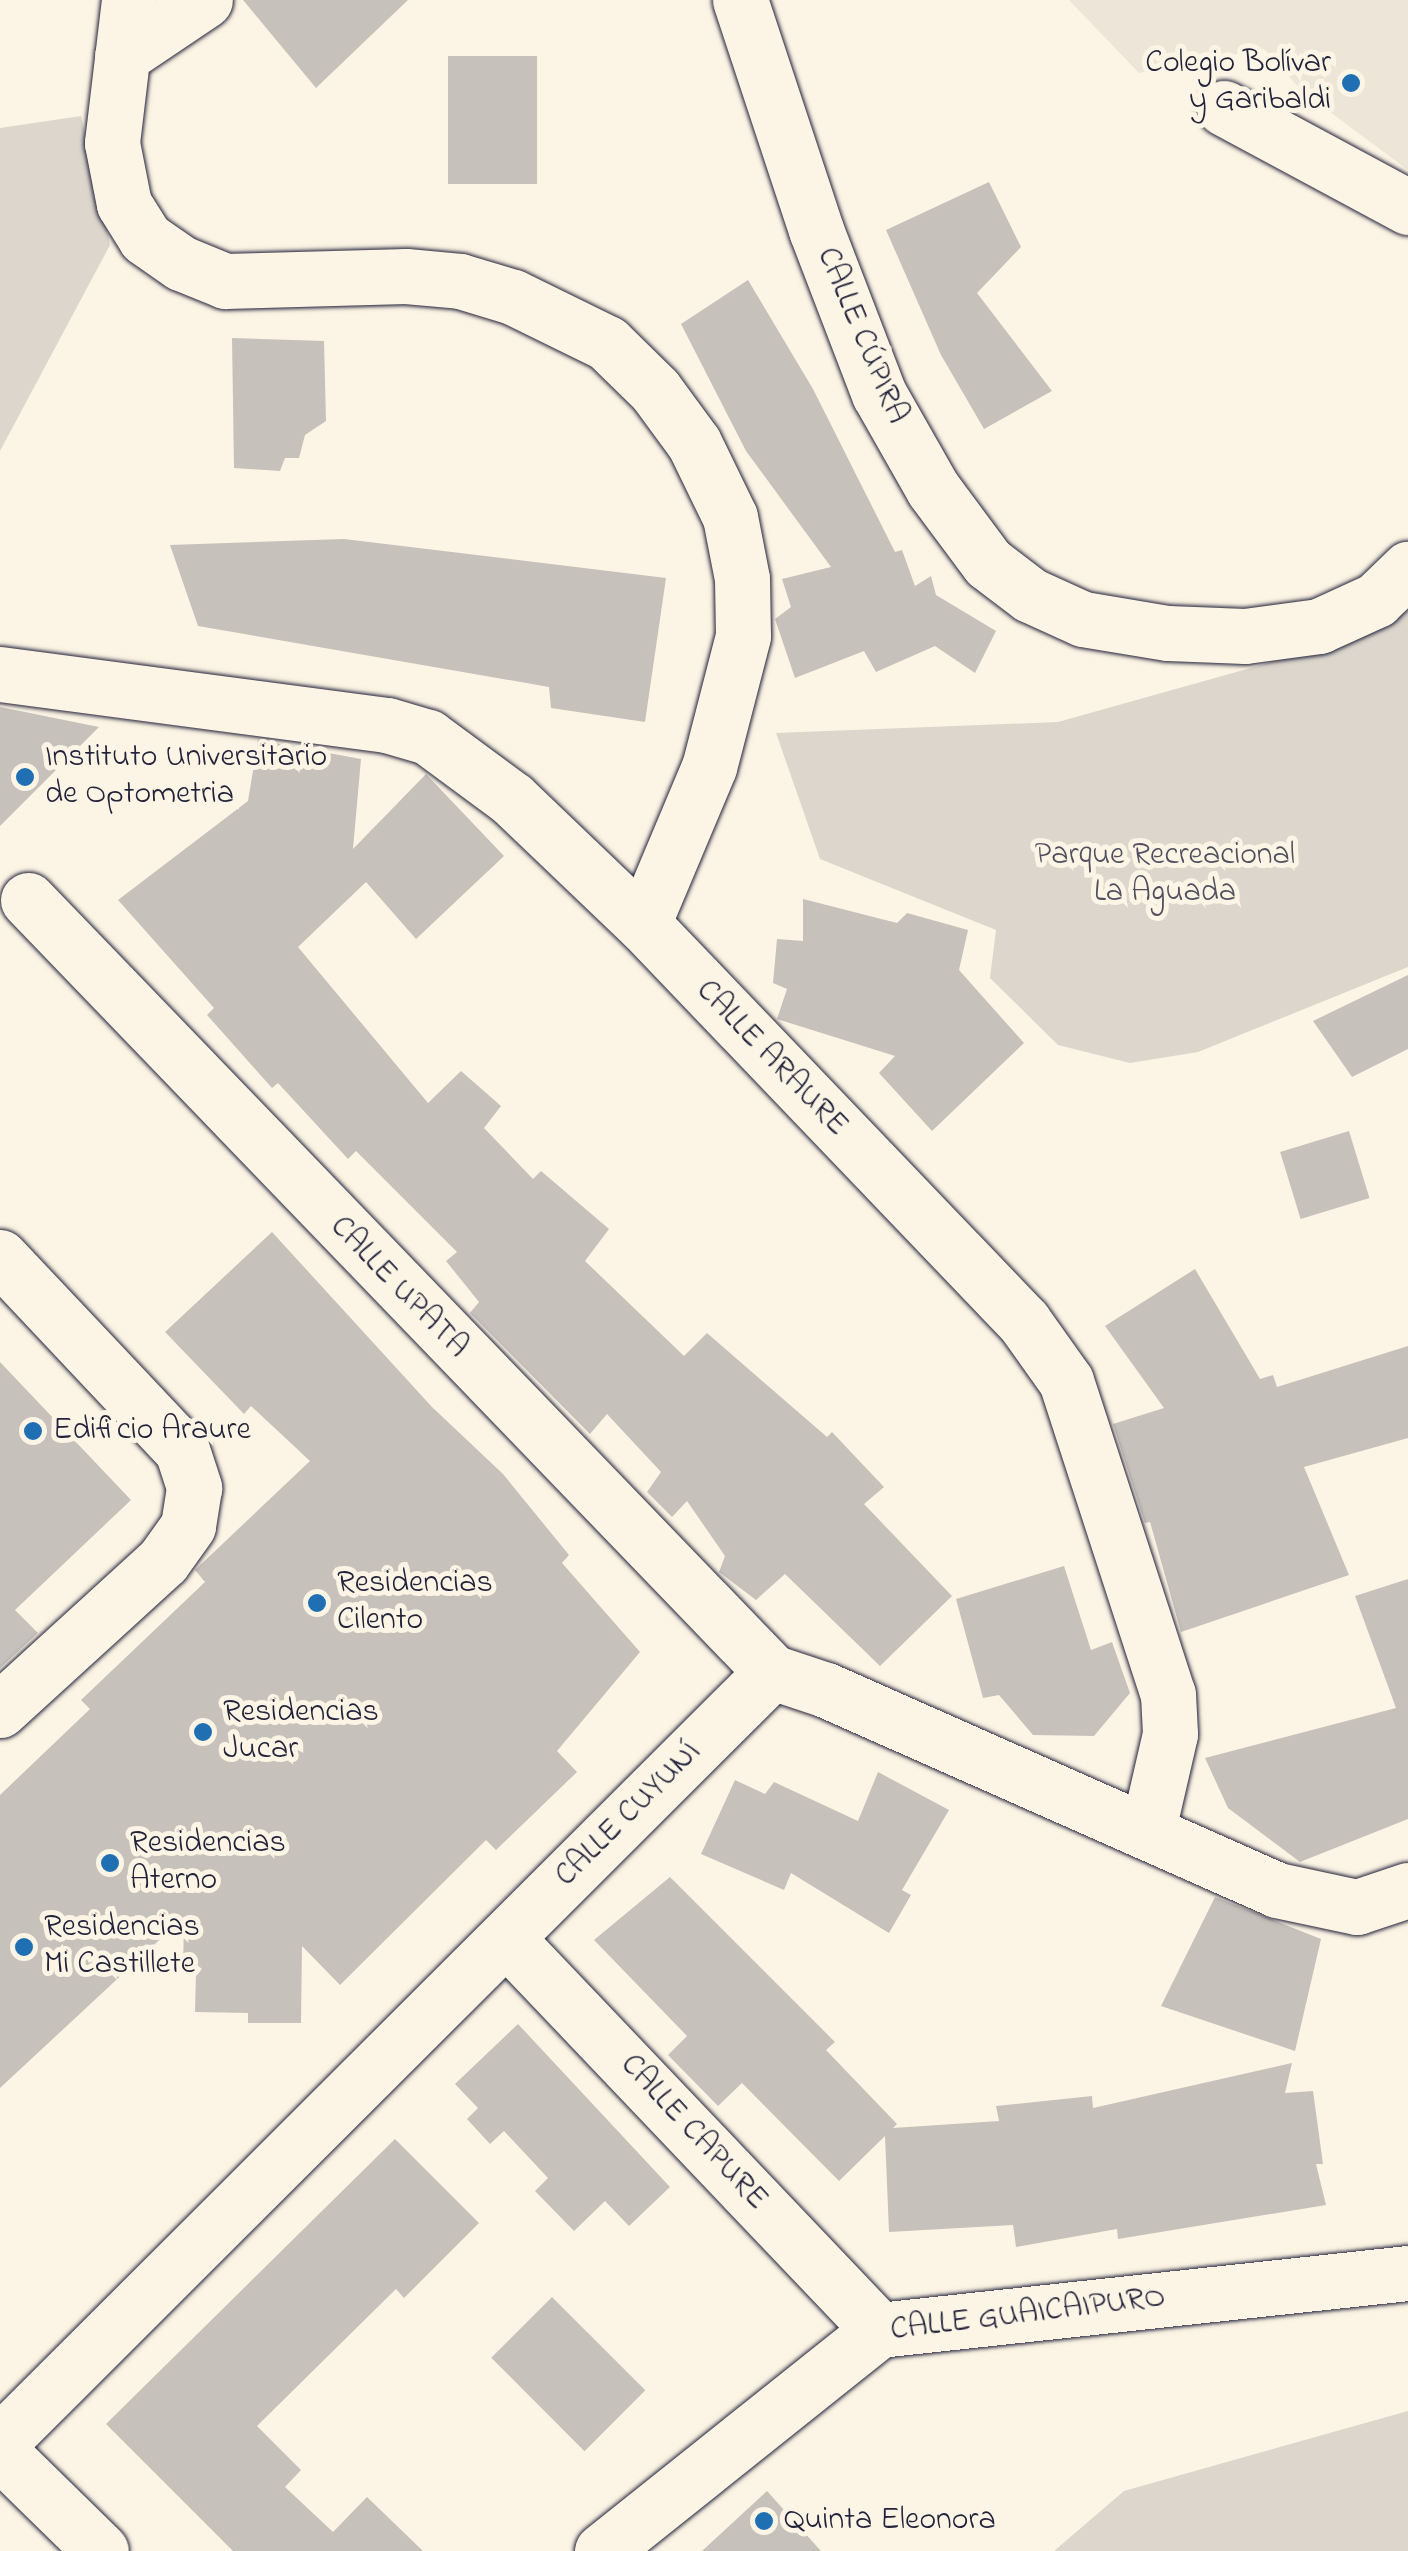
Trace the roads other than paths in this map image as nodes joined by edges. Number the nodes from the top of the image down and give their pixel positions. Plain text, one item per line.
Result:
1 (129, 0) edge
2 (205, 0) edge
3 (740, 0) edge
4 (122, 56) junction
5 (1224, 108) dead end
6 (1408, 207) edge
7 (1408, 569) edge
8 (0, 674) edge
9 (28, 900) dead end
10 (642, 924) junction
11 (0, 1257) edge
12 (772, 1672) junction
13 (0, 1710) edge
14 (1148, 1829) junction
15 (1408, 1890) edge
16 (506, 1938) junction
17 (1408, 2273) edge
18 (879, 2330) junction
19 (0, 2442) edge
20 (0, 2452) edge
21 (102, 2551) edge
22 (602, 2551) edge

1 - 4 street
2 - 4 street
3 - 7 street, CALLE CÚPIRA
4 - 10 street
5 - 6 street
8 - 10 street, CALLE ARAURE
9 - 12 street, CALLE UPATA
10 - 14 street, CALLE ARAURE
11 - 13 street
12 - 14 street
12 - 16 street, CALLE CUYUNÍ
14 - 15 street
16 - 18 street, CALLE CAPURE
16 - 19 street, CALLE CUYUNÍ
17 - 18 street, CALLE GUAICAIPURO
18 - 22 street, CALLE GUAICAIPURO
20 - 21 street

